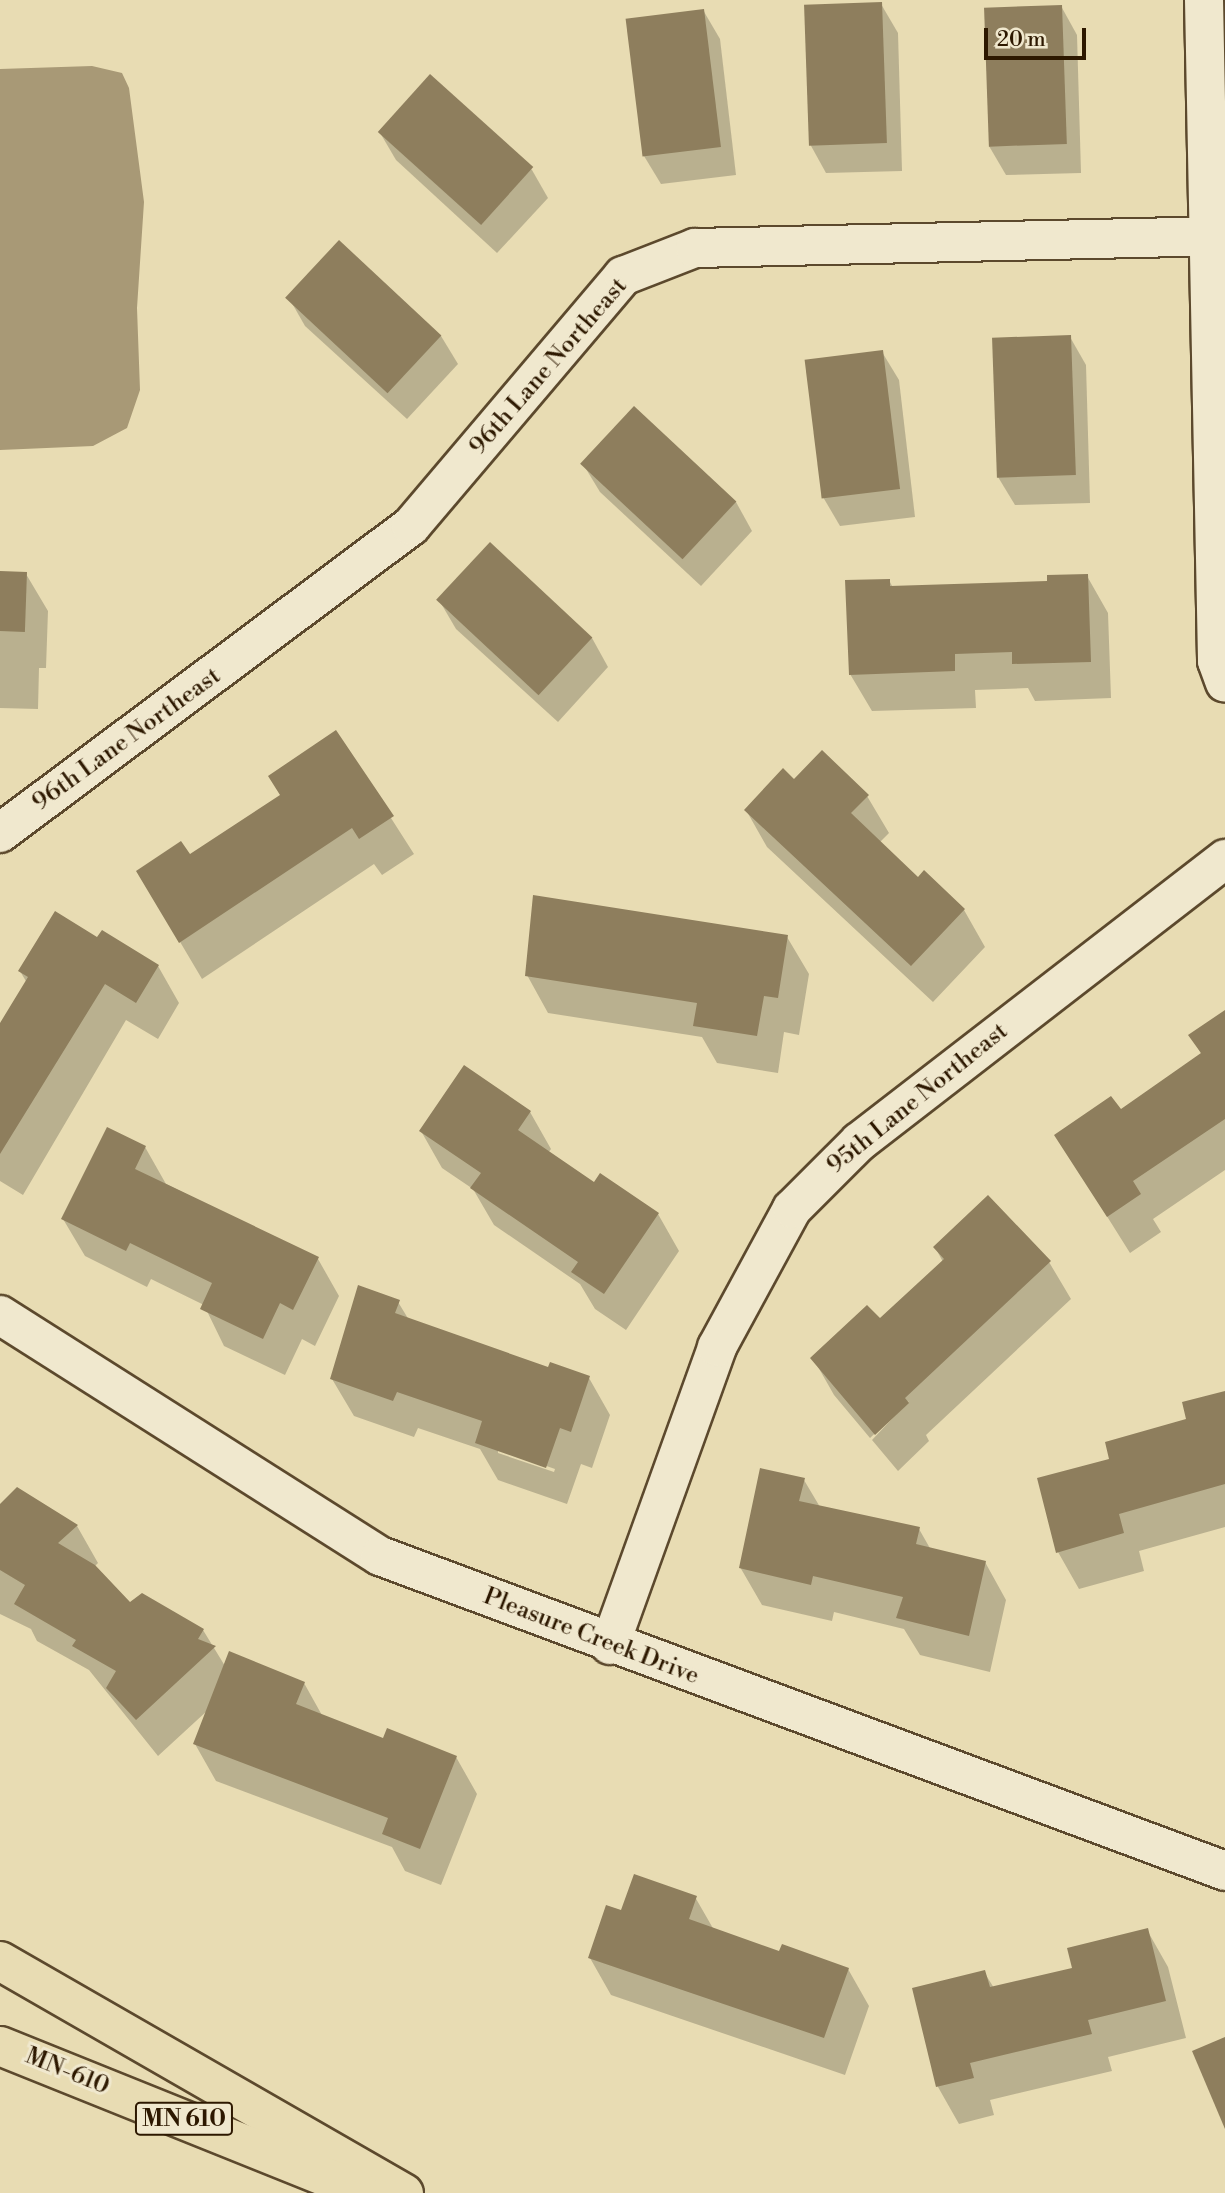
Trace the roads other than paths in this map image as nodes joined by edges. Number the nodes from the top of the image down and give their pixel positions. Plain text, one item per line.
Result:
1 (1205, 0) edge
2 (1217, 236) edge
3 (1225, 684) edge
4 (0, 833) edge
5 (1225, 859) edge
6 (0, 1315) edge
7 (610, 1645) junction
8 (1225, 1871) edge
9 (0, 1961) edge
10 (0, 2046) edge
11 (367, 2193) edge
12 (404, 2193) edge

1 - 2 street
2 - 3 street
2 - 4 street, 96th Lane Northeast
5 - 7 street, 95th Lane Northeast
6 - 7 street, Pleasure Creek Drive
7 - 8 street, Pleasure Creek Drive
9 - 12 highway
10 - 11 highway, MN-610 / MN 610

